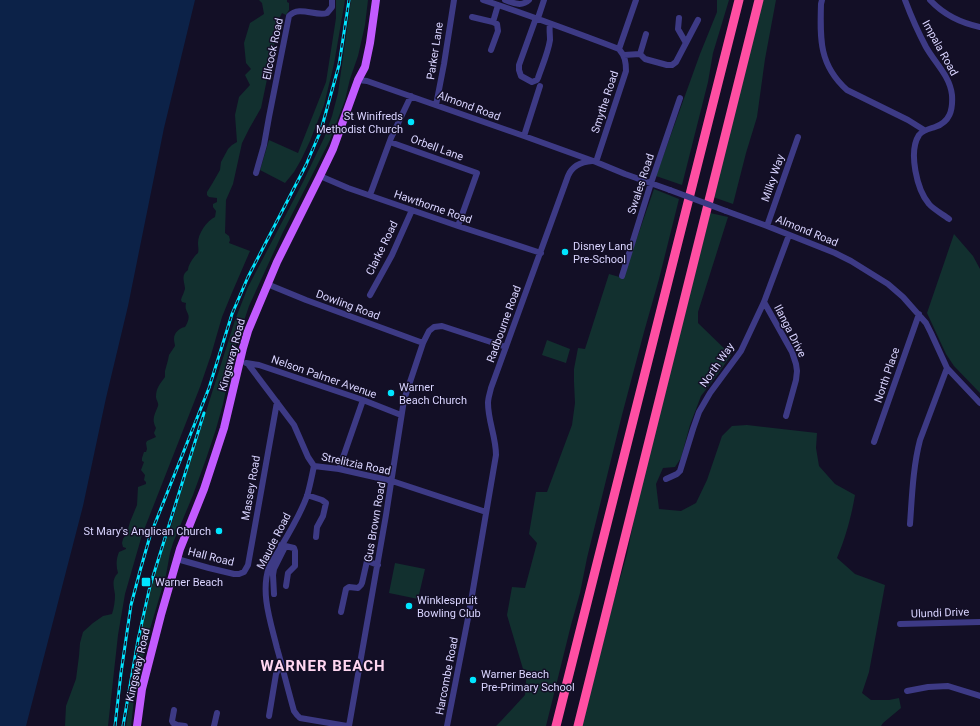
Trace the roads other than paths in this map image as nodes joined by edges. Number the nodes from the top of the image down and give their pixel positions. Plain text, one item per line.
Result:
1 (332, 0) edge
2 (376, 0) edge
3 (454, 0) edge
4 (483, 0) edge
5 (505, 0) edge
6 (529, 0) edge
7 (544, 0) edge
8 (636, 0) edge
9 (739, 0) edge
10 (759, 0) edge
11 (822, 0) edge
12 (905, 0) edge
13 (930, 0) edge
14 (498, 5) junction
15 (472, 17) dead end
16 (537, 18) junction
17 (679, 18) dead end
18 (698, 20) dead end
19 (493, 22) junction
20 (550, 24) junction
21 (980, 27) edge
22 (646, 34) dead end
23 (686, 43) junction
24 (619, 49) junction
25 (491, 50) dead end
26 (640, 54) junction
27 (624, 55) junction
28 (358, 80) junction
29 (540, 86) dead end
30 (411, 96) junction
31 (680, 98) dead end
32 (436, 105) junction
33 (924, 130) junction
34 (524, 136) junction
35 (798, 137) dead end
36 (390, 142) junction
37 (571, 153) junction
38 (594, 162) junction
39 (570, 172) junction
40 (256, 173) dead end
41 (320, 176) junction
42 (651, 183) junction
43 (370, 195) junction
44 (412, 210) junction
45 (949, 219) dead end
46 (458, 226) junction
47 (767, 226) junction
48 (790, 235) junction
49 (541, 252) junction
50 (622, 276) dead end
51 (267, 284) junction
52 (370, 295) dead end
53 (764, 302) junction
54 (919, 314) junction
55 (423, 342) junction
56 (506, 347) junction
57 (244, 363) junction
58 (947, 368) junction
59 (363, 400) junction
60 (277, 402) junction
61 (980, 403) edge
62 (401, 415) junction
63 (786, 416) dead end
64 (874, 442) dead end
65 (314, 466) junction
66 (338, 470) junction
67 (666, 479) dead end
68 (392, 481) junction
69 (307, 495) junction
70 (486, 512) junction
71 (910, 524) dead end
72 (316, 537) dead end
73 (283, 546) junction
74 (178, 559) junction
75 (378, 565) junction
76 (239, 574) joint
77 (286, 586) dead end
78 (274, 594) dead end
79 (340, 612) dead end
80 (980, 622) edge
81 (900, 624) dead end
82 (281, 662) junction
83 (906, 691) dead end
84 (980, 696) edge
85 (174, 710) dead end
86 (216, 713) dead end
87 (269, 716) dead end
88 (137, 726) edge
89 (185, 726) edge
90 (214, 726) edge
91 (348, 726) edge
92 (448, 726) edge
93 (556, 726) edge
94 (578, 726) edge

1 - 40 street, Ellcock Road
2 - 28 main road, Kingsway Road
3 - 32 street, Parker Lane
4 - 14 street
5 - 6 street
7 - 16 street
8 - 24 street
9 - 93 highway
10 - 94 highway
11 - 33 street
12 - 33 street, Impala Road
13 - 21 street
14 - 16 street
14 - 19 street
15 - 19 street
16 - 20 street
16 - 20 street
17 - 23 street
18 - 23 street
19 - 25 street
20 - 24 street
22 - 26 street
23 - 26 street
24 - 27 street
26 - 27 street
27 - 38 street, Smythe Road
28 - 30 street, Almond Road
28 - 41 main road, Kingsway Road
29 - 34 street
30 - 32 street, Almond Road
30 - 36 street
31 - 42 street, Swales Road
32 - 34 street, Almond Road
33 - 45 street
34 - 37 street, Almond Road
35 - 47 street, Milky Way
36 - 43 street
36 - 46 street, Orbell Lane
37 - 38 street, Almond Road
37 - 39 street
38 - 39 street
38 - 42 street, Almond Road
39 - 49 street, Radbourne Road
41 - 43 street, Hawthorne Road
41 - 51 main road, Kingsway Road
42 - 47 street, Almond Road, bridge
42 - 50 street, Swales Road
43 - 44 street, Hawthorne Road
44 - 46 street, Hawthorne Road
44 - 52 street, Clarke Road
46 - 49 street, Hawthorne Road
47 - 48 street, Almond Road
48 - 53 street, North Way
48 - 54 street, Almond Road
49 - 56 street, Radbourne Road
51 - 55 street, Dowling Road
51 - 57 main road, Kingsway Road
53 - 63 street, Ilanga Drive
53 - 67 street, North Way
54 - 58 street, Almond Road
54 - 64 street, North Place
55 - 56 street, Gus Brown Road
55 - 62 street, Gus Brown Road
56 - 70 street, Radbourne Road
57 - 59 street, Nelson Palmer Avenue
57 - 60 street, Strelitzia Road
57 - 74 main road, Kingsway Road
58 - 61 street, Almond Road
58 - 71 street
59 - 62 street, Nelson Palmer Avenue
59 - 66 street
60 - 65 street, Strelitzia Road
60 - 76 street, Massey Road
62 - 68 street, Gus Brown Road
65 - 66 street, Strelitzia Road
65 - 69 street, Maude Road
66 - 68 street, Strelitzia Road
68 - 70 street, Strelitzia Road
68 - 75 street, Gus Brown Road
69 - 72 street
69 - 73 street, Maude Road
70 - 92 street, Harcombe Road
73 - 77 street
73 - 78 street
73 - 82 street, Maude Road
74 - 76 street, Hall Road
74 - 88 main road, Kingsway Road
75 - 79 street
75 - 91 street, Gus Brown Road
80 - 81 street, Ulundi Drive
82 - 87 street
82 - 91 street, Maude Road
83 - 84 street
85 - 89 street
86 - 90 street

